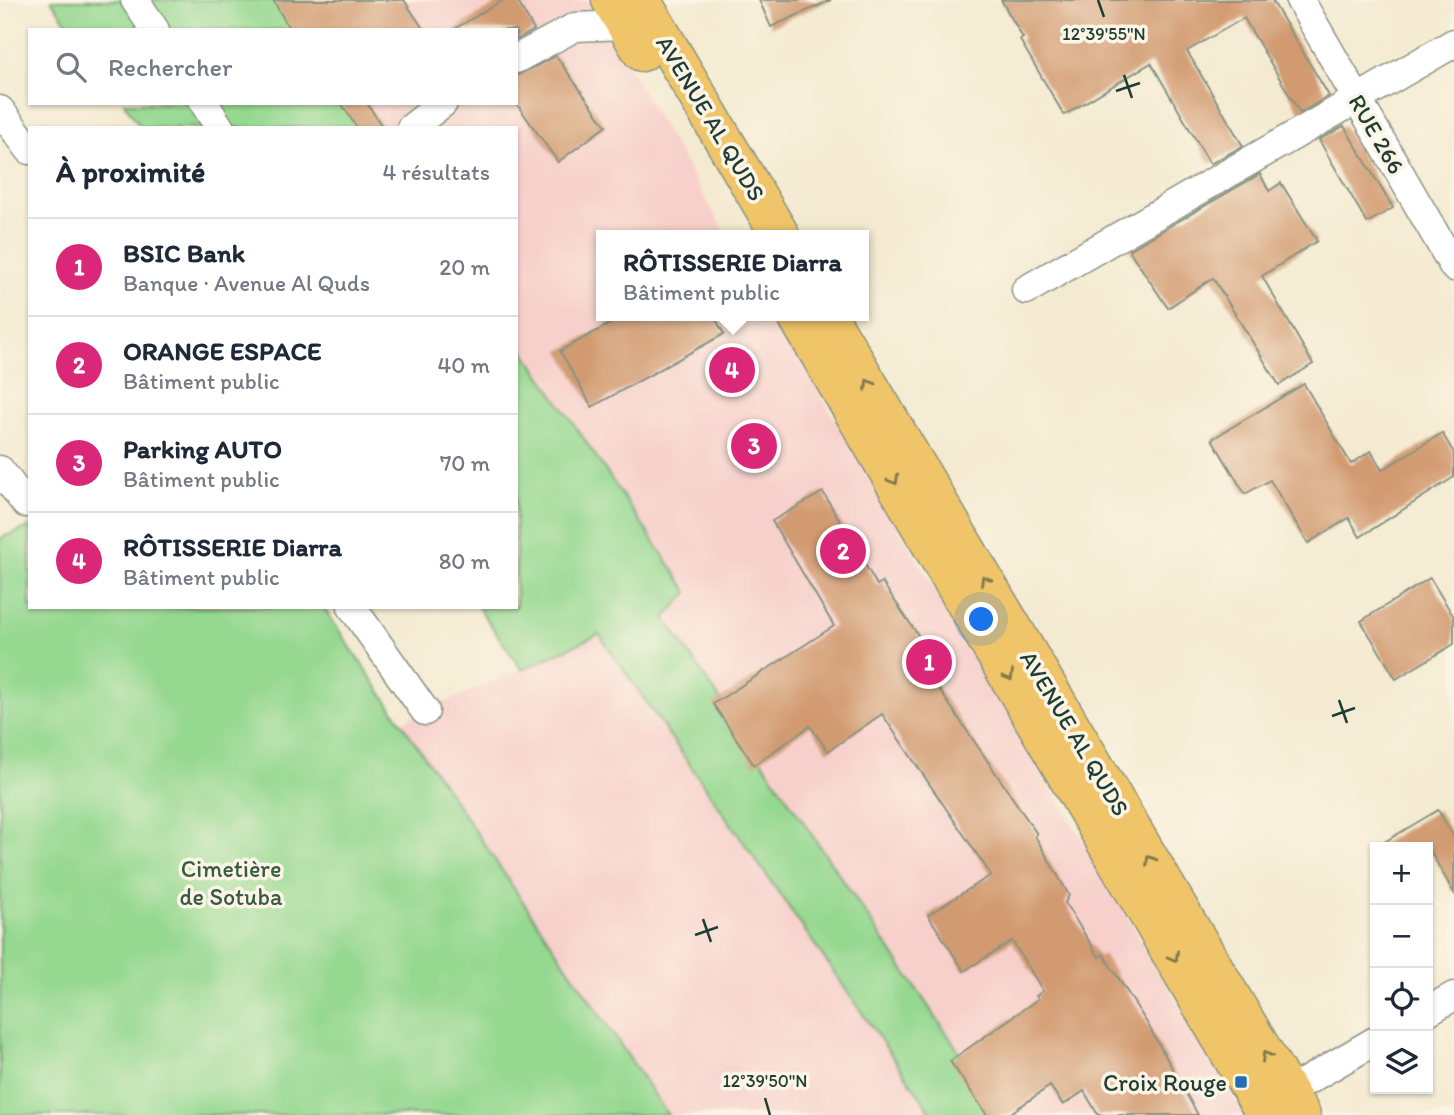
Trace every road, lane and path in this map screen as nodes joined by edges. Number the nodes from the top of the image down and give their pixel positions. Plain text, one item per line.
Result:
1 (1300, 0) edge
2 (626, 8) edge
3 (1454, 43) edge
4 (518, 58) edge
5 (1357, 99) junction
6 (205, 105) edge
7 (440, 105) edge
8 (0, 110) edge
9 (219, 126) edge
10 (414, 126) edge
11 (28, 147) edge
12 (747, 230) edge
13 (777, 230) edge
14 (1454, 267) edge
15 (1026, 290) dead end
16 (800, 321) edge
17 (831, 321) edge
18 (0, 470) edge
19 (18, 505) edge
20 (353, 609) edge
21 (425, 711) dead end
22 (1454, 996) edge
23 (1433, 1008) edge
24 (1370, 1044) edge
25 (1279, 1107) edge

1 - 5 street, RUE 266
2 - 4 street
2 - 12 main road, AVENUE AL QUDS
2 - 13 main road, AVENUE AL QUDS
3 - 5 street
5 - 14 street, RUE 266
5 - 15 street
6 - 9 street
7 - 10 street
8 - 11 street
16 -> 25 main road, AVENUE AL QUDS
25 -> 17 main road, AVENUE AL QUDS
18 - 19 street
20 - 21 street
22 - 23 street
24 - 25 street

